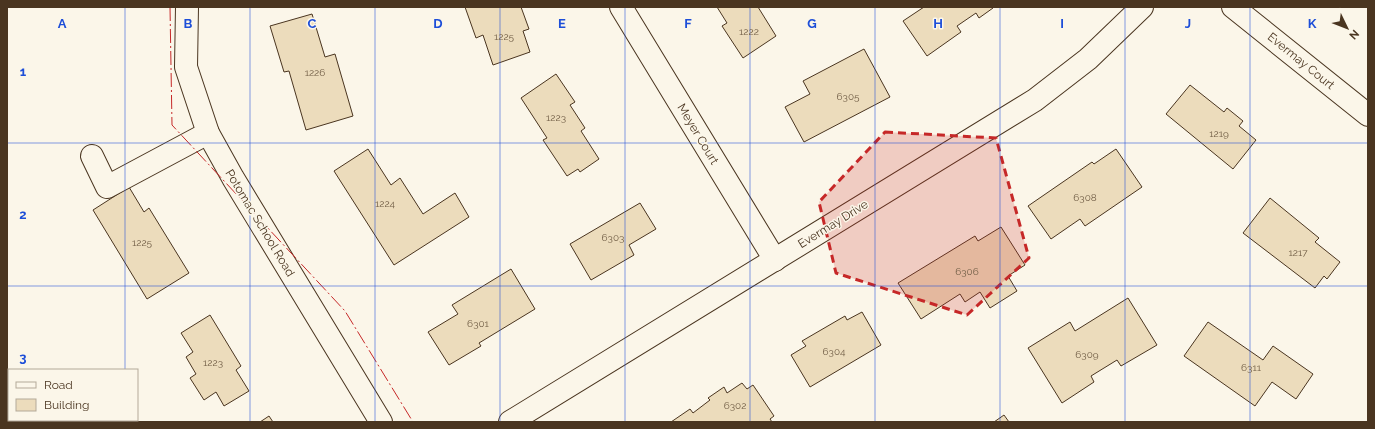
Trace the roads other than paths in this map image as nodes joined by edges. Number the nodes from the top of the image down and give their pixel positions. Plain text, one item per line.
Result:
1 (187, 7) edge
2 (621, 7) edge
3 (1142, 7) edge
4 (1233, 7) edge
5 (1368, 116) edge
6 (208, 133) junction
7 (92, 156) dead end
8 (774, 260) junction
9 (381, 422) edge
10 (510, 422) edge

1 - 6 street, Potomac School Road
2 - 8 street, Meyer Court
3 - 8 street, Evermay Drive
4 - 5 street, Evermay Court
6 - 7 street
6 - 9 street, Potomac School Road
8 - 10 street, Evermay Drive

